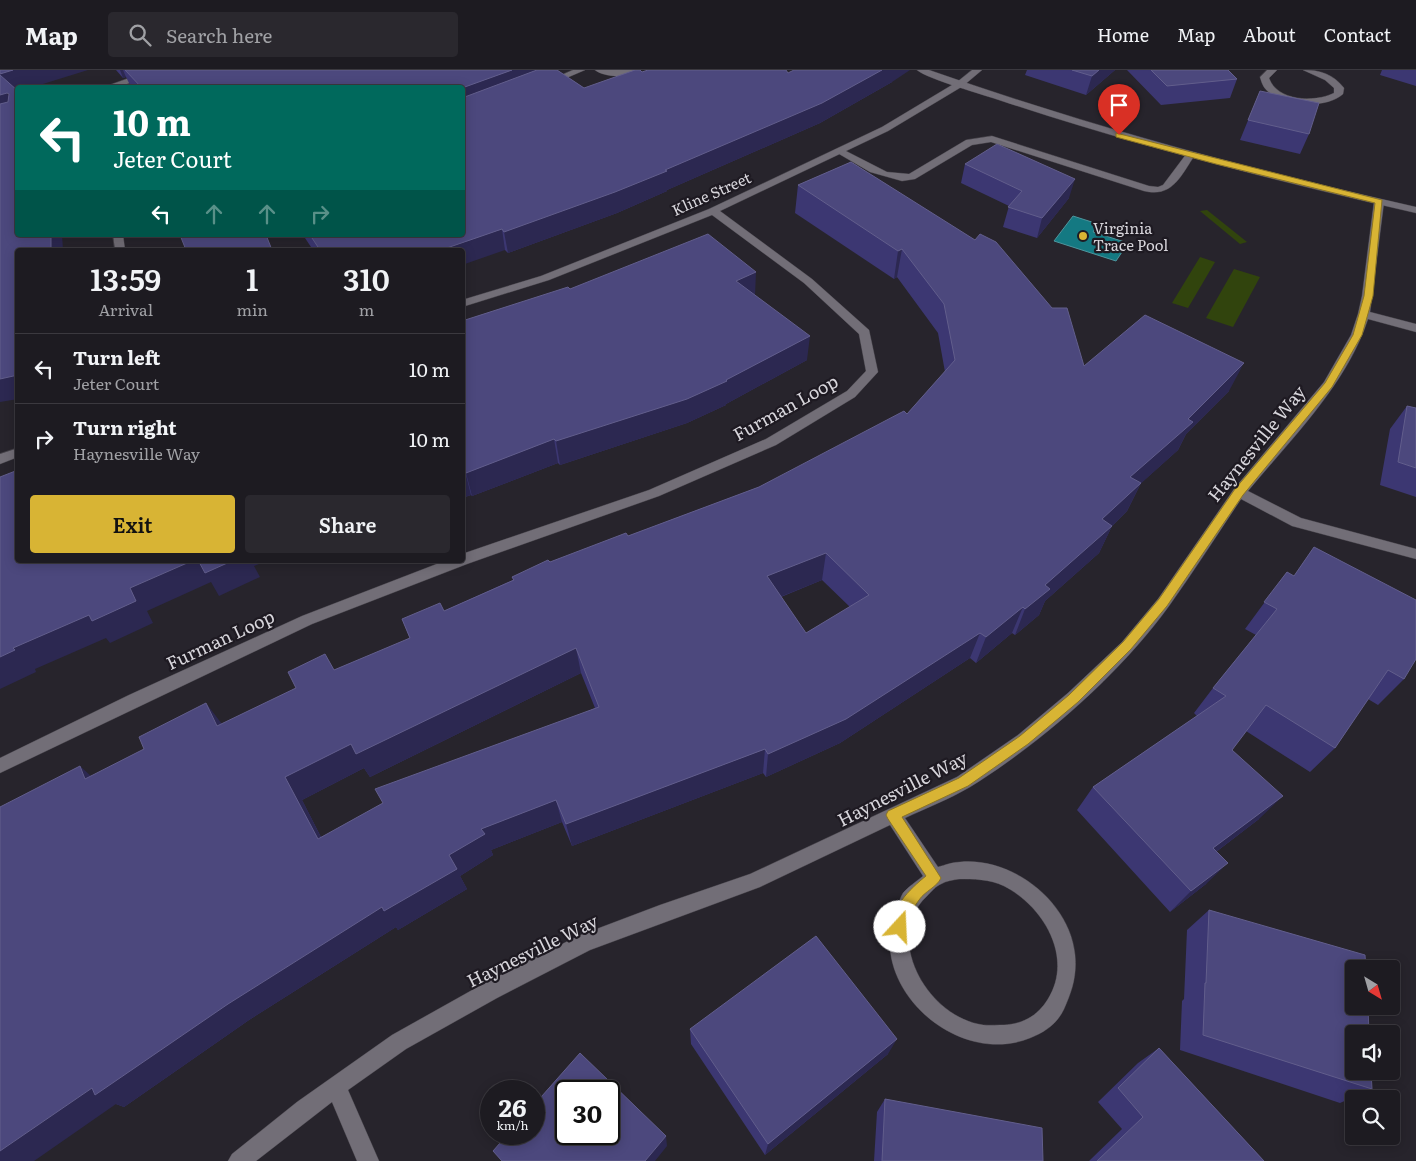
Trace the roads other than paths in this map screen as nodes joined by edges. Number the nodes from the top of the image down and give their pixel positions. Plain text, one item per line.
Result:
1 (160, 70) edge
2 (581, 70) edge
3 (599, 70) edge
4 (637, 70) edge
5 (921, 70) edge
6 (978, 70) edge
7 (1274, 70) edge
8 (1314, 71) edge
9 (960, 84) junction
10 (114, 85) edge
11 (536, 87) edge
12 (839, 151) junction
13 (1190, 155) junction
14 (1379, 202) junction
15 (1416, 210) edge
16 (713, 211) junction
17 (465, 303) edge
18 (1364, 314) junction
19 (1416, 328) edge
20 (15, 453) edge
21 (0, 458) edge
22 (1239, 492) junction
23 (1416, 554) edge
24 (465, 559) edge
25 (454, 563) edge
26 (0, 766) edge
27 (893, 815) junction
28 (934, 878) junction
29 (336, 1088) junction
30 (240, 1161) edge
31 (368, 1161) edge

1 - 10 street
2 - 11 street
3 - 4 street
5 - 9 street
6 - 9 street, Kline Street
7 - 8 street
9 - 12 street, Kline Street
9 - 13 street
12 - 13 street
12 - 16 street, Kline Street
13 - 14 street
14 - 15 street
14 - 18 street, Haynesville Way
16 - 17 street, Kline Street
16 - 24 street, Furman Loop
18 - 19 street
18 - 22 street, Haynesville Way
20 - 21 street
22 - 23 street
22 - 27 street, Haynesville Way
25 - 26 street, Furman Loop
27 - 28 street
27 - 29 street, Haynesville Way
28 - 28 street
29 - 30 street, Haynesville Way
29 - 31 street

